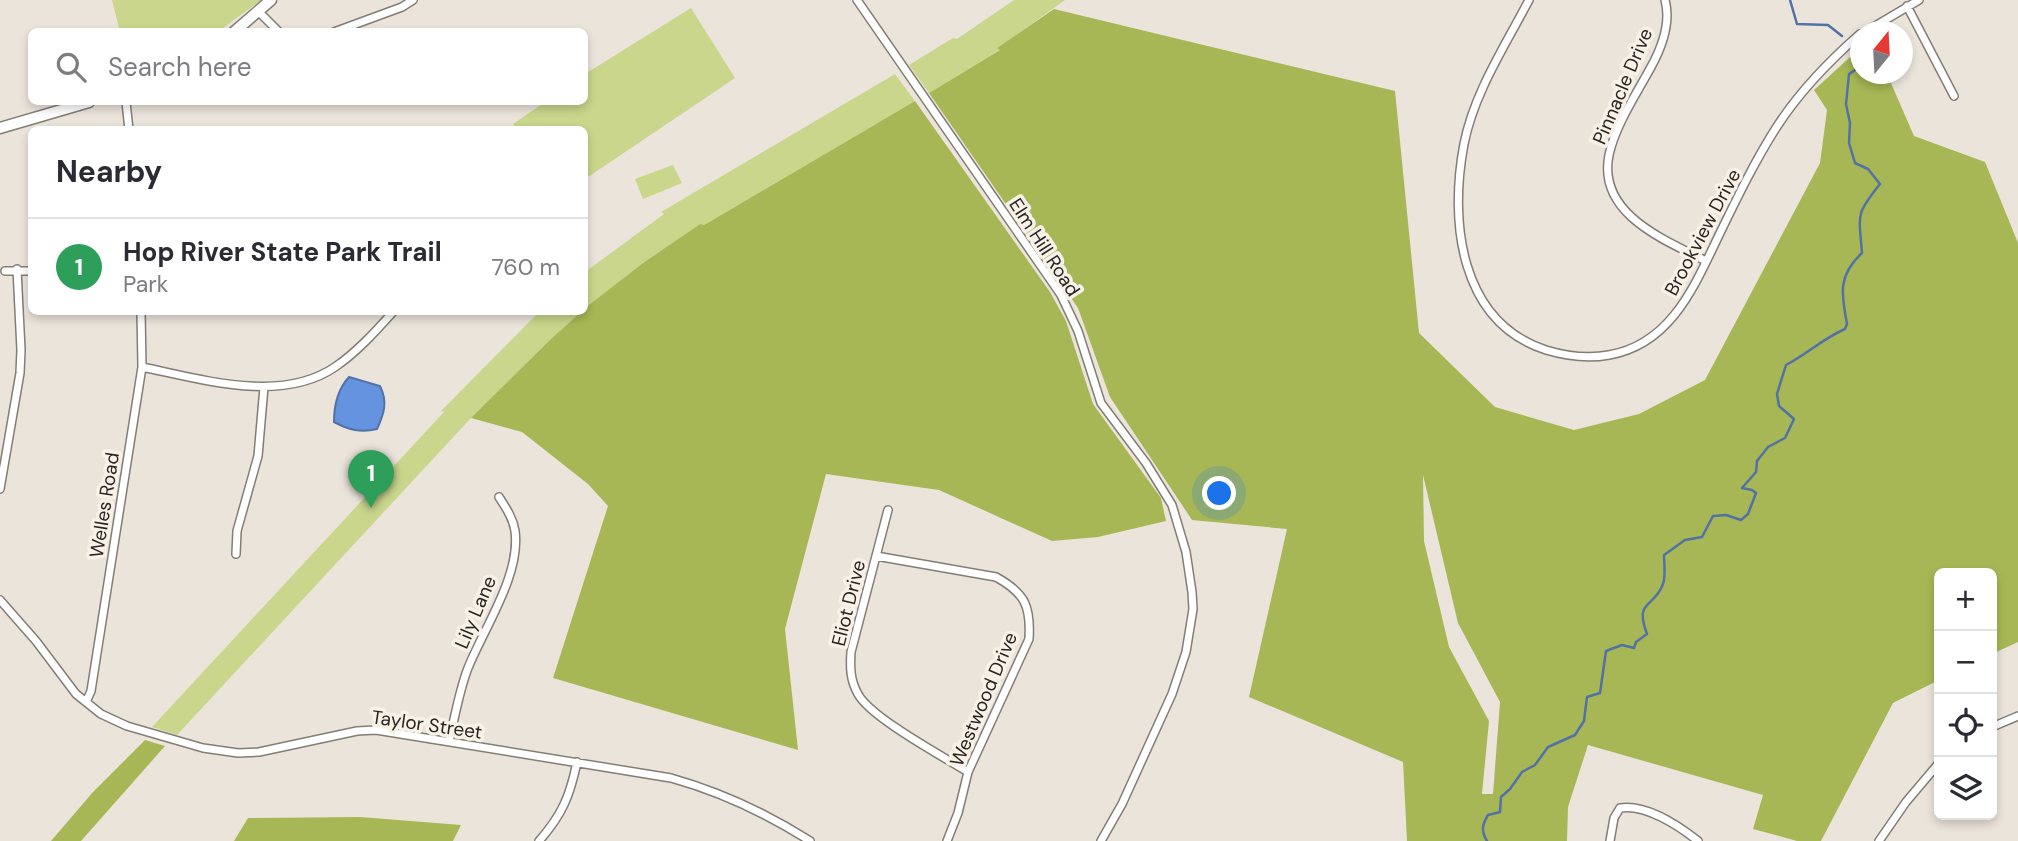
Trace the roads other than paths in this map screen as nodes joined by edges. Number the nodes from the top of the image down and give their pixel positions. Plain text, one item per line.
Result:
1 (271, 0) edge
2 (413, 0) edge
3 (857, 0) edge
4 (1529, 0) edge
5 (1665, 0) edge
6 (1919, 0) edge
7 (1907, 6) junction
8 (259, 12) junction
9 (1883, 21) edge
10 (239, 28) edge
11 (275, 28) edge
12 (345, 28) edge
13 (1850, 42) edge
14 (1954, 96) dead end
15 (79, 105) edge
16 (126, 105) edge
17 (129, 126) edge
18 (0, 128) edge
19 (1706, 261) junction
20 (17, 269) junction
21 (28, 270) edge
22 (5, 271) dead end
23 (141, 315) edge
24 (390, 315) edge
25 (142, 367) junction
26 (264, 387) junction
27 (0, 489) edge
28 (499, 497) dead end
29 (888, 510) dead end
30 (236, 554) dead end
31 (876, 556) junction
32 (0, 600) edge
33 (86, 702) junction
34 (2018, 716) edge
35 (1997, 725) edge
36 (449, 741) junction
37 (577, 762) junction
38 (1934, 769) edge
39 (968, 772) junction
40 (539, 841) edge
41 (810, 841) edge
42 (947, 841) edge
43 (1101, 841) edge
44 (1610, 841) edge
45 (1698, 841) edge
46 (1880, 841) edge

1 - 8 main road
2 - 12 street
3 - 43 street, Elm Hill Road
4 - 19 street, Brookview Drive
5 - 19 street, Pinnacle Drive
6 - 7 street
7 - 9 street
7 - 14 street
8 - 10 main road
8 - 11 street
13 - 19 street, Brookview Drive
15 - 18 main road
16 - 17 street
20 - 21 street
20 - 22 street
20 - 27 street
23 - 25 street, Welles Road
24 - 26 street
25 - 26 street
25 - 33 street, Welles Road
26 - 30 street
28 - 36 street, Lily Lane
29 - 31 street, Eliot Drive
31 - 39 street, Eliot Drive
31 - 39 street, Westwood Drive
32 - 33 street, Taylor Street
33 - 36 street, Taylor Street
34 - 35 street
36 - 37 street, Taylor Street
37 - 40 street
37 - 41 street, Taylor Street
38 - 46 street
39 - 42 street, Westwood Drive
44 - 45 street

